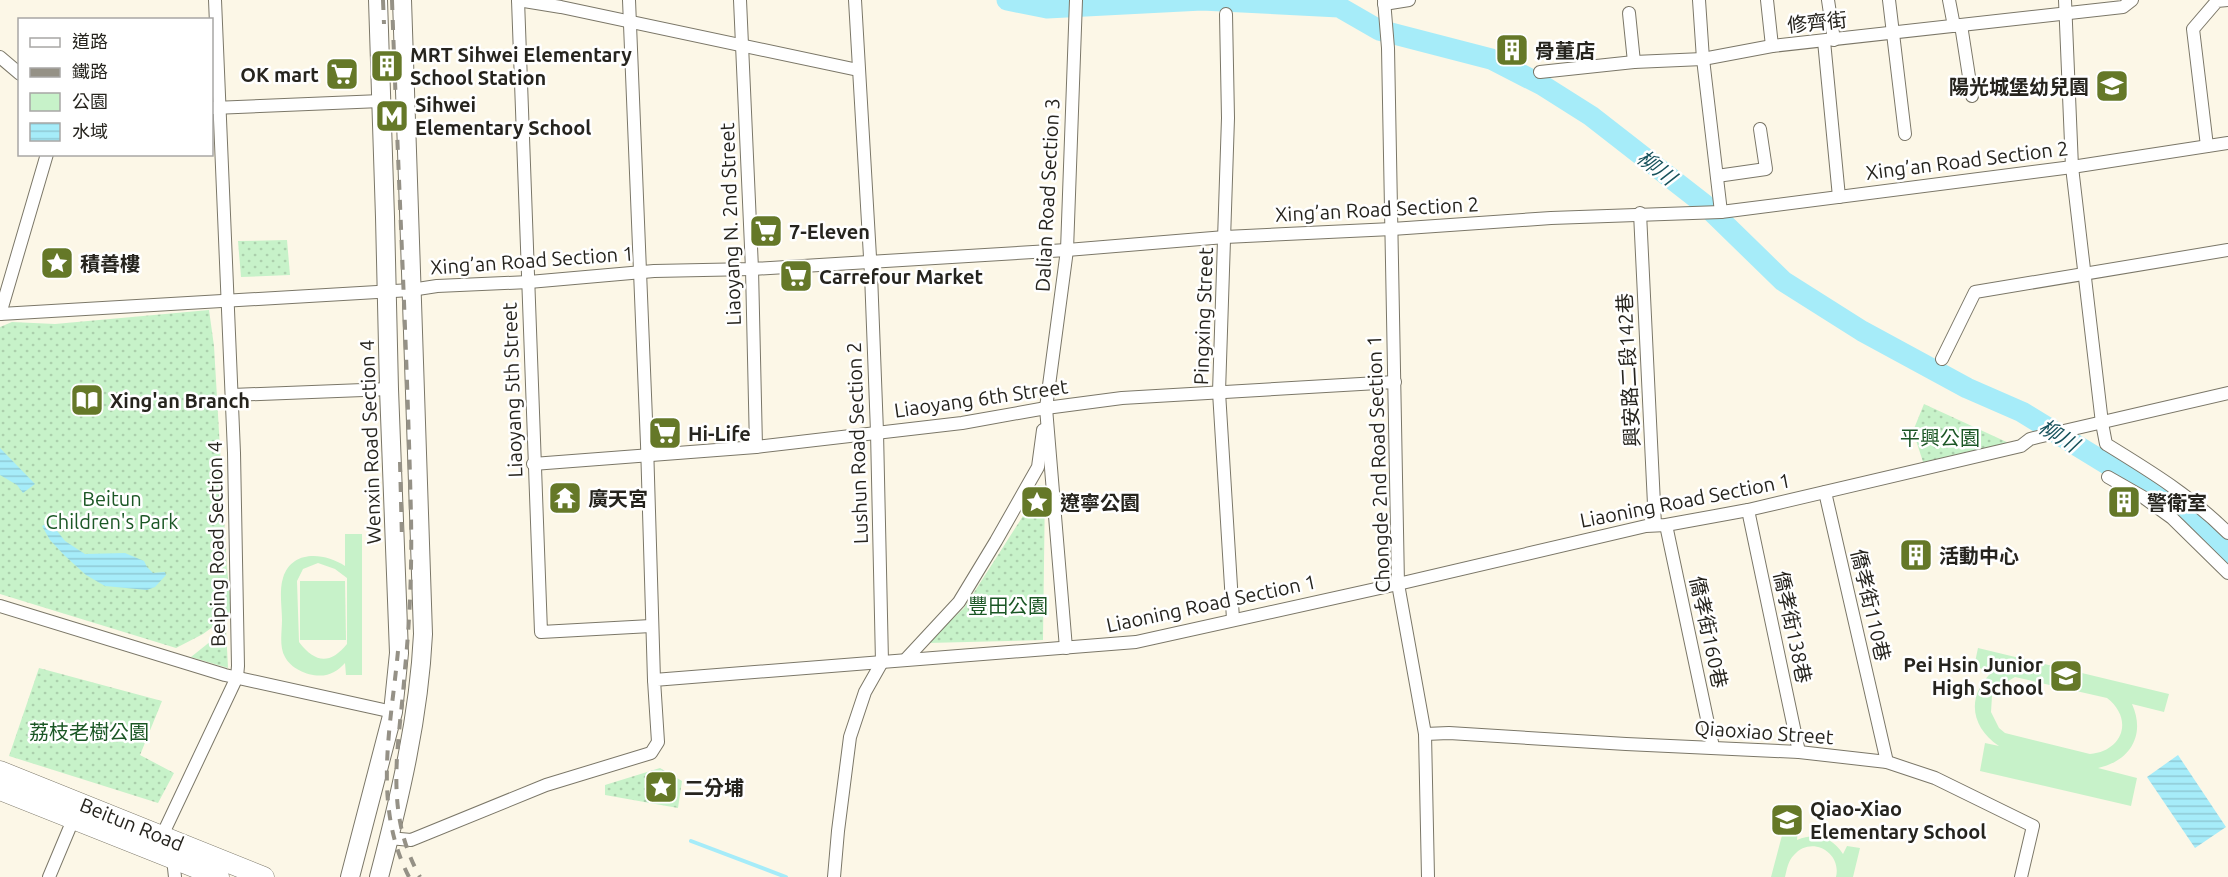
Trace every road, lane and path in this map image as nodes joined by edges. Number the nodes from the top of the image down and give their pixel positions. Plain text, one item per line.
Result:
1 (215, 0) edge
2 (378, 0) edge
3 (402, 0) edge
4 (518, 0) edge
5 (629, 0) edge
6 (740, 0) edge
7 (855, 0) edge
8 (1076, 0) edge
9 (1409, 0) edge
10 (1700, 0) edge
11 (1767, 0) edge
12 (1828, 0) edge
13 (1889, 0) edge
14 (1950, 0) edge
15 (2065, 0) edge
16 (2132, 0) edge
17 (2228, 0) edge
18 (1385, 6) edge
19 (1629, 13) dead end
20 (1226, 14) dead end
21 (2066, 14) junction
22 (629, 23) junction
23 (1957, 26) junction
24 (1893, 33) junction
25 (1829, 40) junction
26 (741, 44) junction
27 (1772, 46) junction
28 (0, 57) edge
29 (1703, 59) junction
30 (1634, 62) junction
31 (858, 70) junction
32 (18, 72) edge
33 (1540, 72) dead end
34 (1972, 96) dead end
35 (381, 101) junction
36 (216, 108) edge
37 (1760, 129) dead end
38 (1905, 134) dead end
39 (2228, 143) edge
40 (2207, 146) junction
41 (46, 156) edge
42 (2072, 167) junction
43 (1717, 177) junction
44 (1839, 196) junction
45 (1716, 212) junction
46 (1640, 213) junction
47 (1392, 229) junction
48 (1225, 237) junction
49 (1067, 250) junction
50 (2228, 250) edge
51 (871, 262) junction
52 (752, 268) junction
53 (639, 272) junction
54 (2084, 274) junction
55 (529, 282) junction
56 (411, 290) junction
57 (387, 291) junction
58 (228, 302) junction
59 (0, 314) edge
60 (1942, 359) dead end
61 (1395, 382) junction
62 (389, 389) junction
63 (1219, 392) junction
64 (2228, 393) edge
65 (232, 395) junction
66 (1046, 408) junction
67 (2102, 423) junction
68 (877, 432) junction
69 (756, 447) junction
70 (647, 454) junction
71 (533, 464) junction
72 (2108, 477) dead end
73 (1825, 492) junction
74 (1748, 510) junction
75 (1661, 525) junction
76 (2228, 533) edge
77 (2228, 573) edge
78 (1398, 584) junction
79 (0, 606) edge
80 (1233, 620) junction
81 (651, 626) junction
82 (1065, 648) junction
83 (907, 658) junction
84 (882, 662) junction
85 (237, 677) junction
86 (654, 680) junction
87 (393, 712) junction
88 (1425, 734) junction
89 (1713, 747) junction
90 (1799, 752) junction
91 (1887, 762) junction
92 (0, 771) edge
93 (0, 790) edge
94 (77, 811) junction
95 (389, 838) junction
96 (158, 844) junction
97 (174, 868) edge
98 (49, 877) edge
99 (219, 877) edge
100 (264, 877) edge
101 (350, 877) edge
102 (379, 877) edge
103 (834, 877) edge
104 (1428, 877) edge
105 (2021, 877) edge

1 - 36 street, Beiping Road Section 4
2 - 35 main road, Wenxin Road Section 4
3 - 56 main road
4 - 22 street
4 - 55 street, Liaoyang 5th Street
5 - 22 street
6 - 26 street, Liaoyang N. 2nd Street
7 - 31 street, Lushun Road Section 2
8 - 49 street, Dalian Road Section 3
9 - 18 street
10 - 29 street
11 - 27 street
12 - 25 street
13 - 24 street
14 - 23 street
15 - 21 street
16 - 21 street, 修齊街
17 - 40 street
18 - 47 street, Chongde 2nd Road Section 1
19 - 30 street
20 - 48 street, Pingxing Street
21 - 23 street, 修齊街
21 - 42 street
22 - 26 street
22 - 53 street
23 - 24 street, 修齊街
23 - 34 street
24 - 25 street, 修齊街
24 - 38 street
25 - 27 street, 修齊街
25 - 44 street
26 - 31 street
26 - 52 street, Liaoyang N. 2nd Street
27 - 29 street, 修齊街
28 - 32 street
29 - 30 street, 修齊街
29 - 43 street
30 - 33 street, 修齊街
31 - 51 street, Lushun Road Section 2
35 - 36 street
35 - 57 main road, Wenxin Road Section 4
36 - 58 street, Beiping Road Section 4
37 - 43 street
39 - 40 street, Xing’an Road Section 2
40 - 42 street, Xing’an Road Section 2
41 - 59 street
42 - 44 street, Xing’an Road Section 2
42 - 54 street
43 - 45 street
44 - 45 street, Xing’an Road Section 2
45 - 46 street, Xing’an Road Section 2
46 - 47 street, Xing’an Road Section 2
46 - 75 street, 興安路二段142巷
47 - 48 street, Xing’an Road Section 2
47 - 61 street, Chongde 2nd Road Section 1
48 - 49 street, Xing’an Road Section 2
48 - 63 street, Pingxing Street
49 - 51 street, Xing’an Road Section 1
49 - 66 street, Dalian Road Section 3
50 - 54 street
51 - 52 street, Xing’an Road Section 1
51 - 68 street, Lushun Road Section 2
52 - 53 street, Xing’an Road Section 1
52 - 69 street, Liaoyang N. 2nd Street
53 - 55 street, Xing’an Road Section 1
53 - 70 street
54 - 60 street
54 - 67 street
55 - 56 street, Xing’an Road Section 1
55 - 71 street, Liaoyang 5th Street
56 - 57 street, Xing’an Road Section 1
56 - 95 main road
57 - 58 street, Xing’an Road Section 1
57 - 62 main road, Wenxin Road Section 4
58 - 59 street, Xing’an Road Section 1
58 - 65 street, Beiping Road Section 4
61 - 63 street, Liaoyang 6th Street
61 - 78 street, Chongde 2nd Road Section 1
62 - 65 street
62 - 87 main road, Wenxin Road Section 4
63 - 66 street, Liaoyang 6th Street
63 - 80 street, Pingxing Street
64 - 67 street
65 - 85 street, Beiping Road Section 4
66 - 68 street, Liaoyang 6th Street
66 - 82 street, Dalian Road Section 3
66 - 83 street, Dalian Road Section 3
67 - 73 street, Liaoning Road Section 1
67 - 76 street
68 - 69 street, Liaoyang 6th Street
68 - 84 street, Lushun Road Section 2
69 - 70 street, Liaoyang 6th Street
70 - 71 street, Liaoyang 6th Street
70 - 81 street
71 - 81 street, Liaoyang 5th Street
72 - 77 street
73 - 74 street, Liaoning Road Section 1
73 - 91 street, 僑孝街110巷
74 - 75 street, Liaoning Road Section 1
74 - 90 street, 僑孝街138巷
75 - 78 street, Liaoning Road Section 1
75 - 89 street, 僑孝街160巷
78 - 80 street, Liaoning Road Section 1
78 - 88 street, Chongde 2nd Road Section 1
79 - 85 street
80 - 82 street, Liaoning Road Section 1
81 - 86 street
82 - 83 street, Liaoning Road Section 1
83 - 84 street, Liaoning Road Section 1
84 - 86 street, Liaoning Road Section 1
84 - 103 street
85 - 87 street
85 - 96 street, Beiping Road Section 4
86 - 95 street
87 - 101 main road, Wenxin Road Section 4
88 - 89 street, Qiaoxiao Street
88 - 104 street, Chongde 2nd Road Section 1
89 - 90 street, Qiaoxiao Street
90 - 91 street, Qiaoxiao Street
91 - 105 street, Qiaoxiao Street
92 - 94 main road, Beitun Road
93 - 94 main road, Beitun Road
94 - 96 main road, Beitun Road
94 - 98 street
95 - 102 main road
96 - 97 main road, Beitun Road
96 - 100 main road, Beitun Road
97 - 99 main road, Beitun Road

